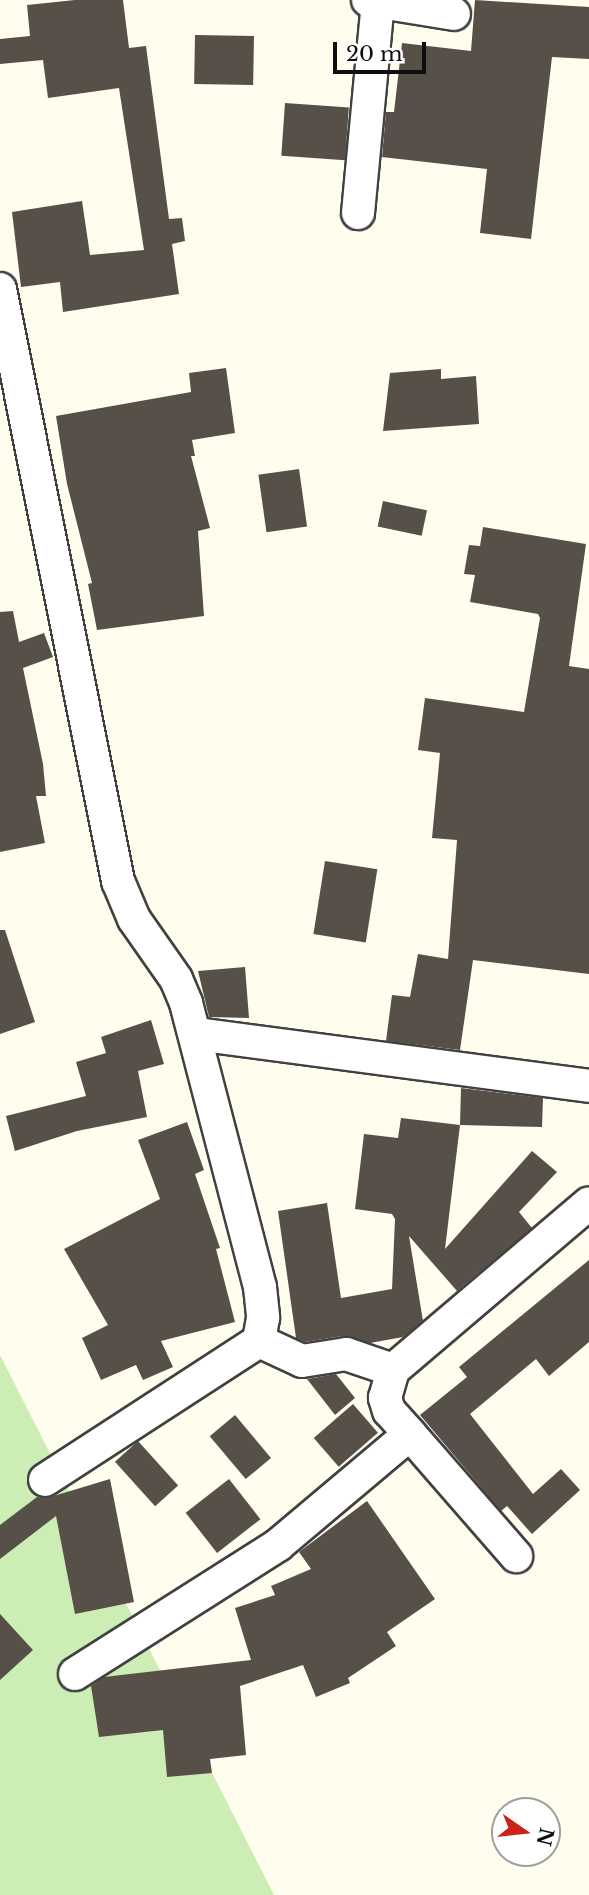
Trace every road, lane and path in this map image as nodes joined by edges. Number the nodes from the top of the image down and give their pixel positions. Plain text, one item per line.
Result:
1 (373, 1) edge
2 (454, 14) dead end
3 (358, 213) dead end
4 (0, 289) edge
5 (196, 1034) junction
6 (589, 1086) edge
7 (589, 1203) edge
8 (259, 1341) junction
9 (393, 1370) junction
10 (410, 1434) junction
11 (45, 1480) dead end
12 (516, 1556) dead end
13 (75, 1674) dead end

1 - 2 street
1 - 3 street
4 - 5 street
5 - 6 street
5 - 8 street
7 - 9 street
8 - 9 street
8 - 11 street
9 - 10 street
10 - 12 street
10 - 13 street

